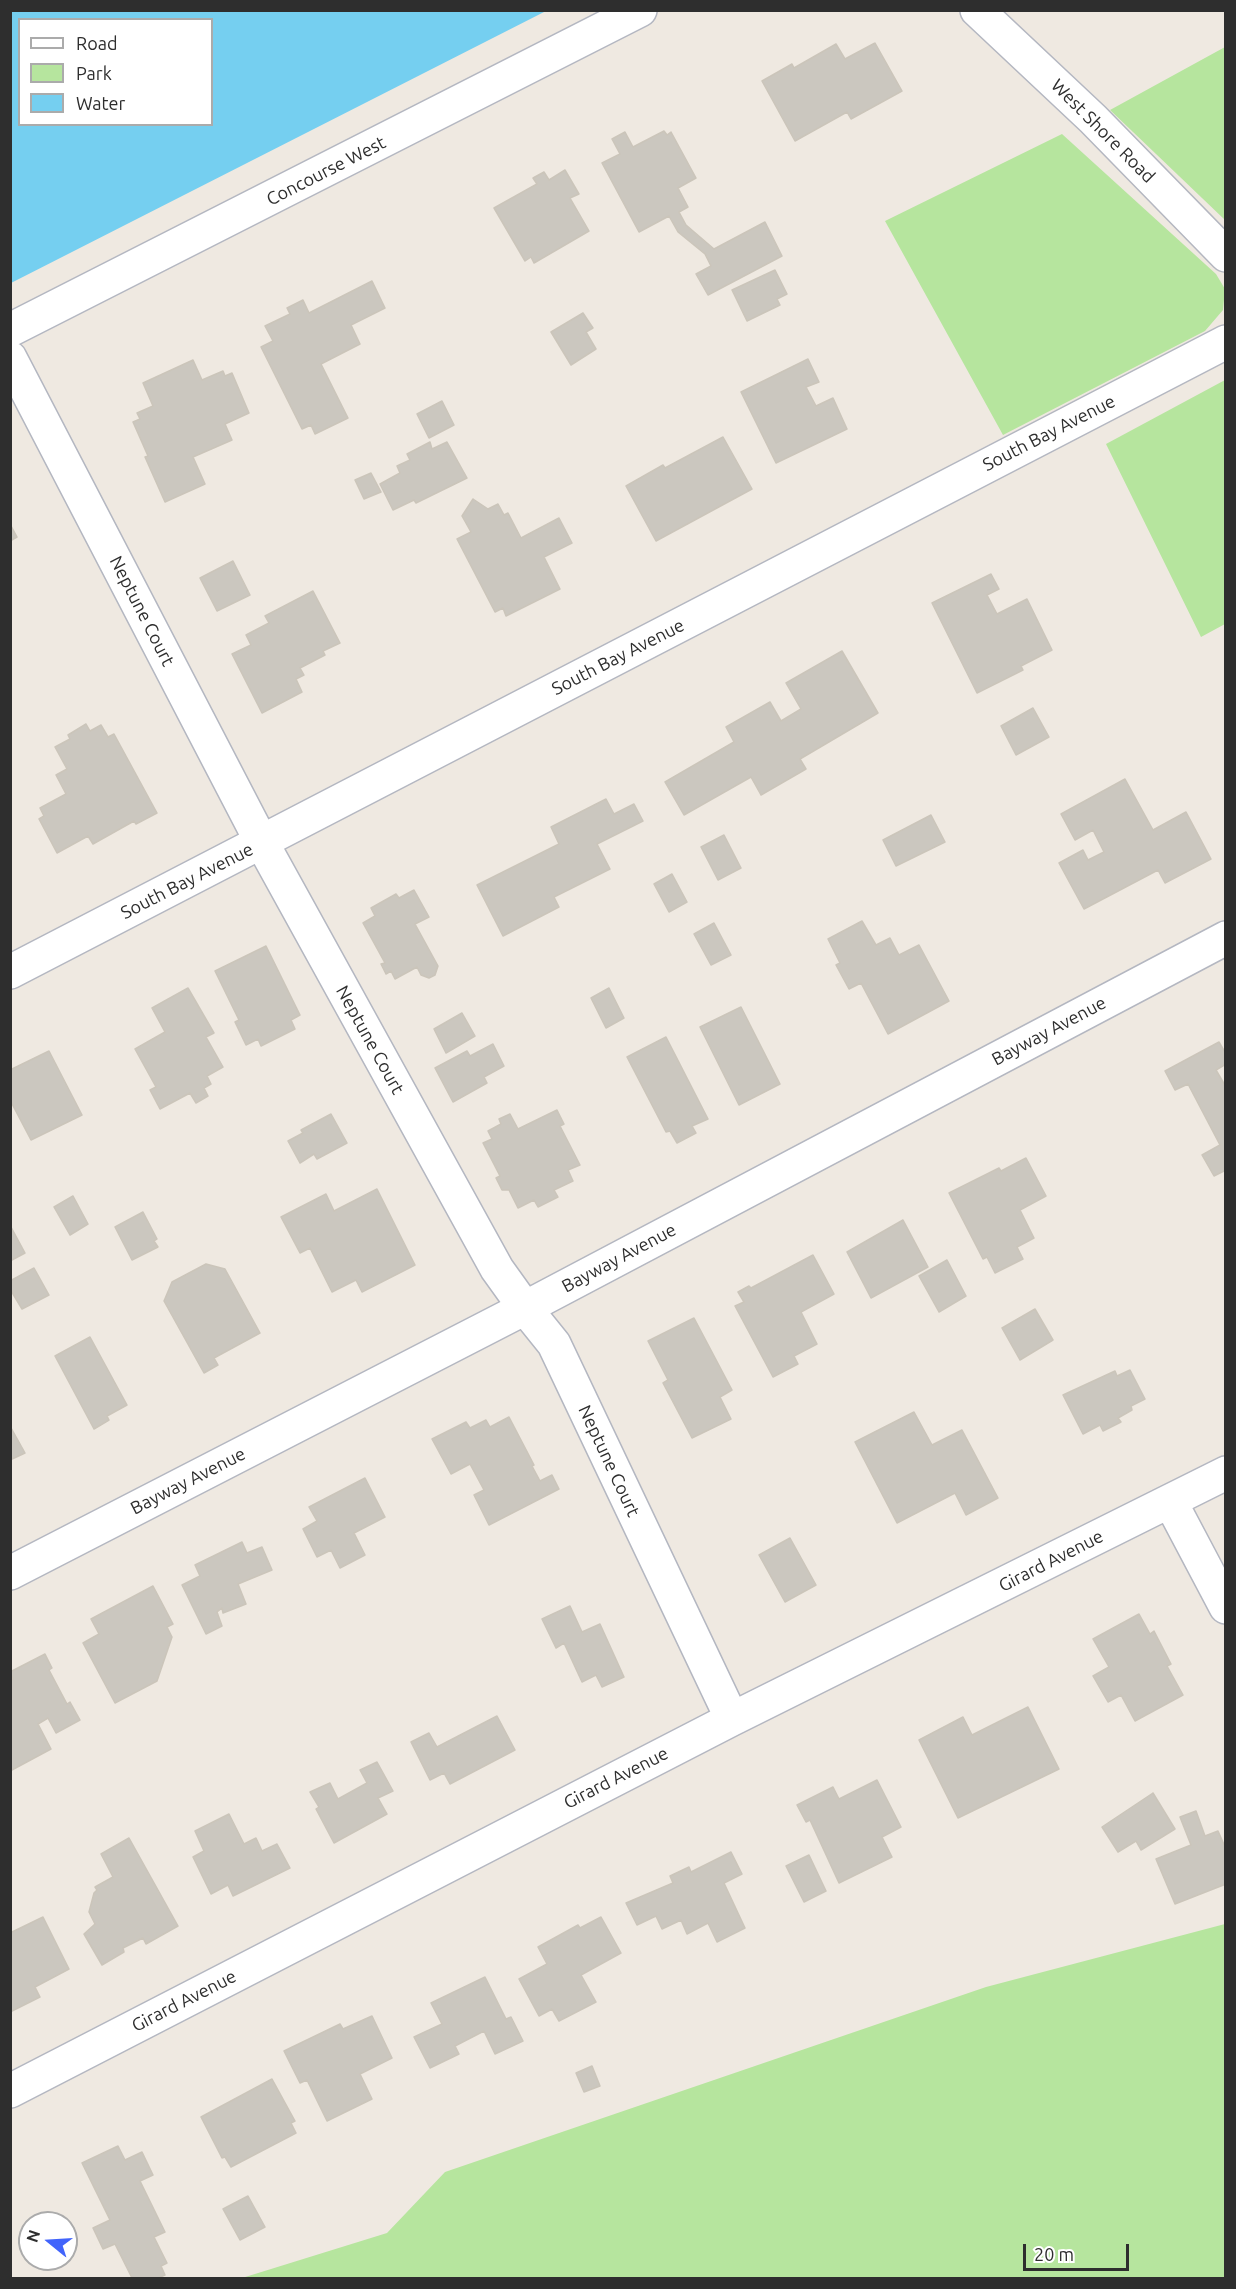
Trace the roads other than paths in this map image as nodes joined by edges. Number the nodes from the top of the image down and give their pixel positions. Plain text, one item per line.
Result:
1 (640, 10) edge
2 (977, 10) edge
3 (1226, 255) edge
4 (10, 330) edge
5 (1226, 342) edge
6 (10, 358) edge
7 (262, 843) junction
8 (1226, 938) edge
9 (10, 972) edge
10 (525, 1308) junction
11 (1226, 1473) edge
12 (1170, 1501) junction
13 (10, 1573) edge
14 (1226, 1607) edge
15 (732, 1719) junction
16 (10, 2091) edge

1 - 4 street, Concourse West
2 - 3 street, West Shore Road
5 - 7 street, South Bay Avenue
6 - 7 street, Neptune Court
7 - 9 street, South Bay Avenue
7 - 10 street, Neptune Court
8 - 10 street, Bayway Avenue
10 - 13 street, Bayway Avenue
10 - 15 street, Neptune Court
11 - 12 street, Girard Avenue
12 - 14 street
12 - 15 street, Girard Avenue
15 - 16 street, Girard Avenue

